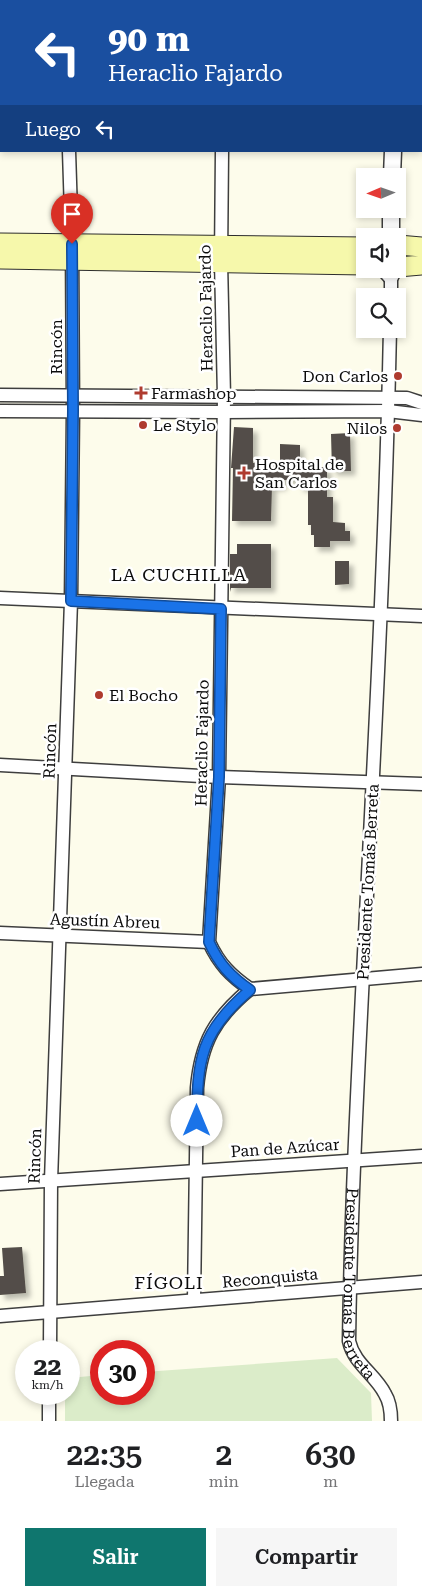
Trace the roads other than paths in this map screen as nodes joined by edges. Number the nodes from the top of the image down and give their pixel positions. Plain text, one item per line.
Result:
1 (69, 152) edge
2 (222, 152) edge
3 (393, 152) edge
4 (392, 168) edge
5 (406, 242) edge
6 (0, 243) edge
7 (422, 247) edge
8 (356, 248) edge
9 (72, 252) junction
10 (221, 254) junction
11 (0, 259) edge
12 (356, 264) edge
13 (422, 264) edge
14 (406, 268) edge
15 (390, 338) edge
16 (0, 395) edge
17 (73, 395) junction
18 (224, 397) junction
19 (389, 397) junction
20 (422, 404) edge
21 (73, 410) junction
22 (0, 411) edge
23 (388, 411) junction
24 (224, 412) junction
25 (422, 415) edge
26 (0, 598) edge
27 (71, 601) junction
28 (221, 609) junction
29 (380, 615) junction
30 (422, 616) edge
31 (0, 765) edge
32 (66, 768) junction
33 (219, 777) junction
34 (373, 782) junction
35 (422, 784) edge
36 (0, 933) edge
37 (58, 936) junction
38 (209, 942) junction
39 (422, 974) edge
40 (363, 979) junction
41 (250, 990) junction
42 (422, 1156) edge
43 (355, 1159) junction
44 (197, 1171) junction
45 (51, 1181) junction
46 (0, 1184) edge
47 (422, 1282) edge
48 (350, 1288) junction
49 (194, 1300) junction
50 (51, 1312) junction
51 (0, 1316) edge
52 (50, 1340) edge
53 (49, 1405) edge
54 (49, 1421) edge
55 (392, 1421) edge

1 - 9 street, Rincón
2 - 10 street, Heraclio Fajardo
3 - 4 street
5 - 7 main road
6 - 9 main road
8 - 10 main road
9 - 10 main road
9 - 11 main road
9 - 17 street, Rincón
10 - 12 main road
10 - 18 street, Heraclio Fajardo
13 - 14 main road
15 - 19 street, Presidente Tomás Berreta
16 - 17 street
17 - 18 street
17 - 21 street, Rincón
18 - 19 street
18 - 24 street, Heraclio Fajardo
19 - 20 street
19 - 23 street, Presidente Tomás Berreta
21 - 22 street
21 - 24 street
21 - 27 street, Rincón
23 - 24 street
23 - 25 street
23 - 29 street, Presidente Tomás Berreta
24 - 28 street, Heraclio Fajardo
26 - 27 street
27 - 28 street
27 - 32 street, Rincón
28 - 29 street
28 - 33 street, Heraclio Fajardo
29 - 30 street
29 - 34 street, Presidente Tomás Berreta
31 - 32 street
32 - 33 street
32 - 37 street, Rincón
33 - 34 street
33 - 38 street, Heraclio Fajardo
34 - 35 street
34 - 40 street, Presidente Tomás Berreta
36 - 37 street, Agustín Abreu
37 - 38 street, Agustín Abreu
37 - 45 street, Rincón
38 - 41 street
39 - 40 street
40 - 41 street
40 - 43 street, Presidente Tomás Berreta
41 - 44 street
42 - 43 street, Pan de Azúcar
43 - 44 street, Pan de Azúcar
43 - 48 street, Presidente Tomás Berreta
44 - 45 street, Pan de Azúcar
44 - 49 street
45 - 46 street, Pan de Azúcar
45 - 50 street, Rincón
47 - 48 street, Reconquista
48 - 49 street, Reconquista
48 - 55 street, Presidente Tomás Berreta
49 - 50 street, Reconquista
50 - 51 street, Reconquista
50 - 52 street, Rincón
53 - 54 street

